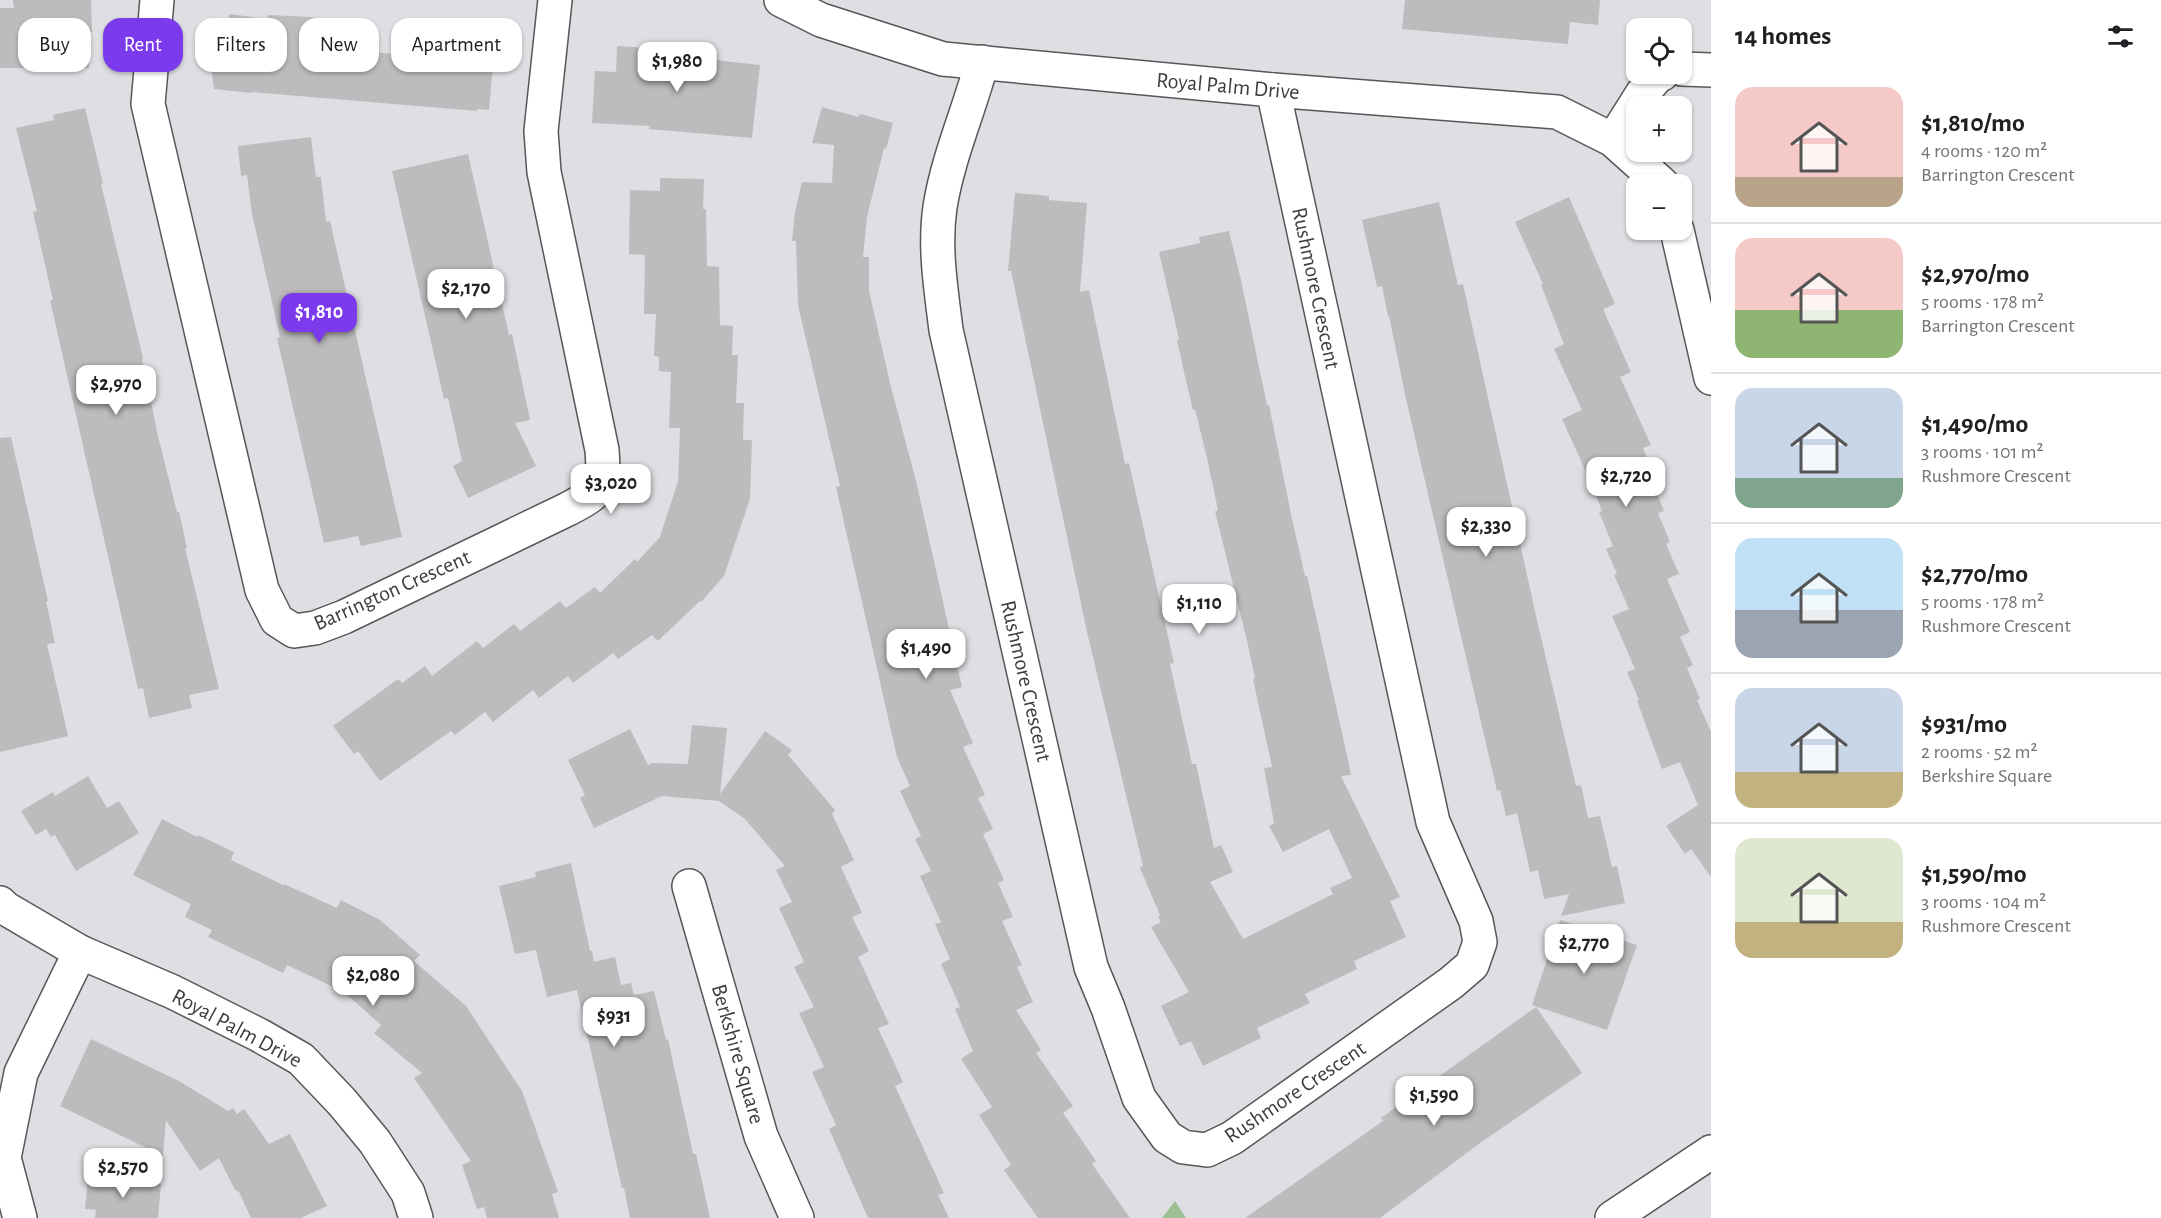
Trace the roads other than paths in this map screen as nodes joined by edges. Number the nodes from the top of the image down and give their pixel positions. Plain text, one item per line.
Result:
1 (157, 0) edge
2 (555, 0) edge
3 (781, 0) edge
4 (982, 62) junction
5 (1692, 69) edge
6 (1711, 70) edge
7 (1650, 84) edge
8 (1274, 90) junction
9 (1612, 140) junction
10 (1651, 174) edge
11 (1679, 240) edge
12 (1711, 378) edge
13 (690, 886) dead end
14 (0, 903) edge
15 (81, 952) junction
16 (1711, 1152) edge
17 (20, 1218) edge
18 (416, 1218) edge
19 (797, 1218) edge
20 (1612, 1218) edge

1 - 2 street, Barrington Crescent
3 - 4 street, Royal Palm Drive
4 - 8 street, Royal Palm Drive
4 - 8 street, Rushmore Crescent
5 - 6 street
7 - 9 street
8 - 9 street, Royal Palm Drive
9 - 10 street, Royal Palm Drive
11 - 12 street
13 - 19 street, Berkshire Square
14 - 15 street, Royal Palm Drive
15 - 17 street
15 - 18 street, Royal Palm Drive
16 - 20 street

